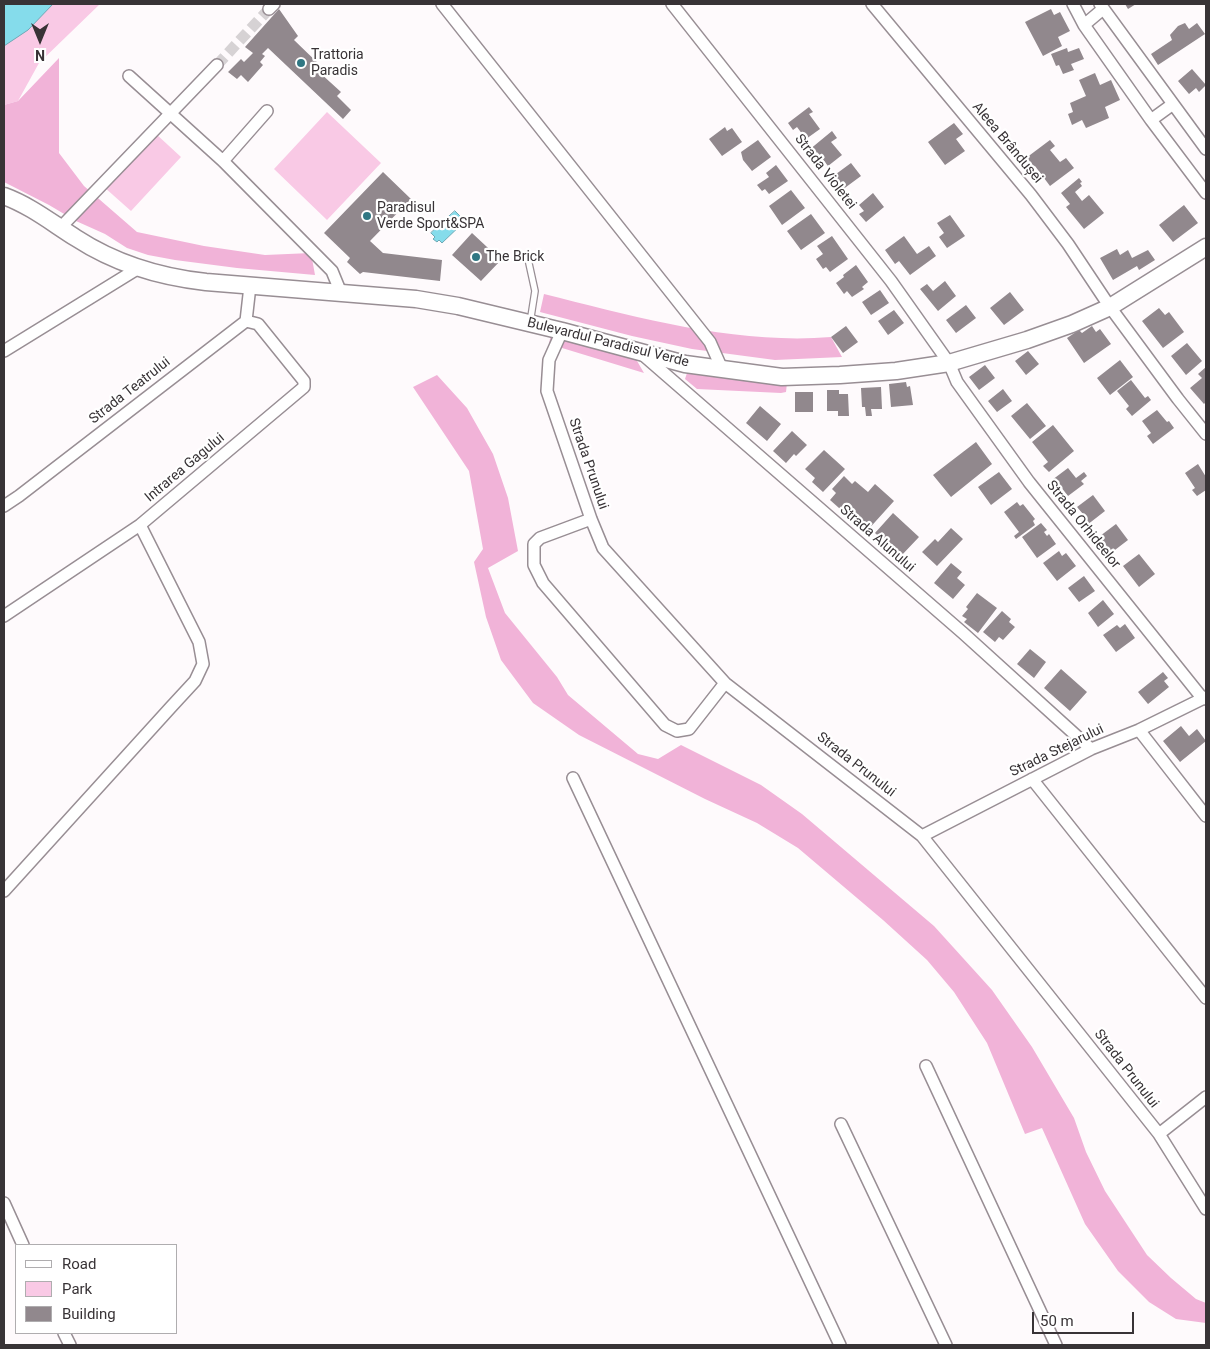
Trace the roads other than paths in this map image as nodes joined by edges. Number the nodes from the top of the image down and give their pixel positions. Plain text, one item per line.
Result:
1 (442, 4) edge
2 (672, 4) edge
3 (872, 4) edge
4 (1073, 4) edge
5 (1102, 7) edge
6 (1084, 25) junction
7 (217, 65) tunnel mouth
8 (129, 76) dead end
9 (1173, 104) junction
10 (267, 111) dead end
11 (169, 114) junction
12 (1151, 120) junction
13 (1206, 149) edge
14 (223, 162) junction
15 (1206, 193) edge
16 (4, 196) edge
17 (61, 227) junction
18 (1206, 246) edge
19 (528, 259) dead end
20 (137, 269) junction
21 (250, 286) junction
22 (341, 293) junction
23 (1110, 307) junction
24 (246, 321) junction
25 (530, 324) junction
26 (562, 331) junction
27 (4, 351) edge
28 (641, 354) junction
29 (949, 363) junction
30 (722, 369) junction
31 (1206, 434) edge
32 (4, 506) edge
33 (591, 520) junction
34 (140, 525) junction
35 (4, 616) edge
36 (725, 683) junction
37 (1205, 698) edge
38 (1139, 730) junction
39 (1091, 749) junction
40 (573, 778) dead end
41 (1032, 780) junction
42 (1206, 816) edge
43 (922, 836) junction
44 (4, 890) edge
45 (1206, 998) edge
46 (926, 1066) dead end
47 (1206, 1097) edge
48 (841, 1124) dead end
49 (1159, 1134) junction
50 (4, 1203) edge
51 (1206, 1209) edge
52 (23, 1244) edge
53 (840, 1345) edge
54 (946, 1345) edge
55 (1056, 1345) edge

1 - 30 street
2 - 29 street, Strada Violetei
3 - 23 street, Aleea Brândușei
4 - 6 street
5 - 6 street
5 - 9 street
6 - 12 street
7 - 11 street
8 - 11 street
9 - 12 street
9 - 13 street
10 - 14 street
11 - 14 street
11 - 17 street
12 - 15 street
14 - 22 street
16 - 17 street, Bulevardul Paradisul Verde
17 - 20 street, Bulevardul Paradisul Verde
18 - 23 street, Bulevardul Paradisul Verde
19 - 25 lane
20 - 21 street, Bulevardul Paradisul Verde
20 - 27 street
21 - 22 street, Bulevardul Paradisul Verde
21 - 24 street
22 - 25 street, Bulevardul Paradisul Verde
23 - 29 street, Bulevardul Paradisul Verde
23 - 31 street
24 - 32 street, Strada Teatrului
24 - 34 street, Intrarea Gagului
25 - 26 street, Bulevardul Paradisul Verde
26 - 28 street, Bulevardul Paradisul Verde
26 - 33 street, Strada Prunului
28 - 30 street, Bulevardul Paradisul Verde
28 - 39 street, Strada Alunului
29 - 30 street, Bulevardul Paradisul Verde
29 - 37 street, Strada Orhideelor
33 - 36 street, Strada Prunului
33 - 36 street
34 - 35 street, Intrarea Gagului
34 - 44 street
36 - 43 street, Strada Prunului
37 - 38 street, Strada Stejarului
38 - 39 street, Strada Stejarului
38 - 42 street
39 - 41 street, Strada Stejarului
40 - 53 street
41 - 43 street, Strada Stejarului
41 - 45 street
43 - 49 street, Strada Prunului
46 - 55 street
47 - 49 street
48 - 54 street
49 - 51 street, Strada Prunului
50 - 52 street

